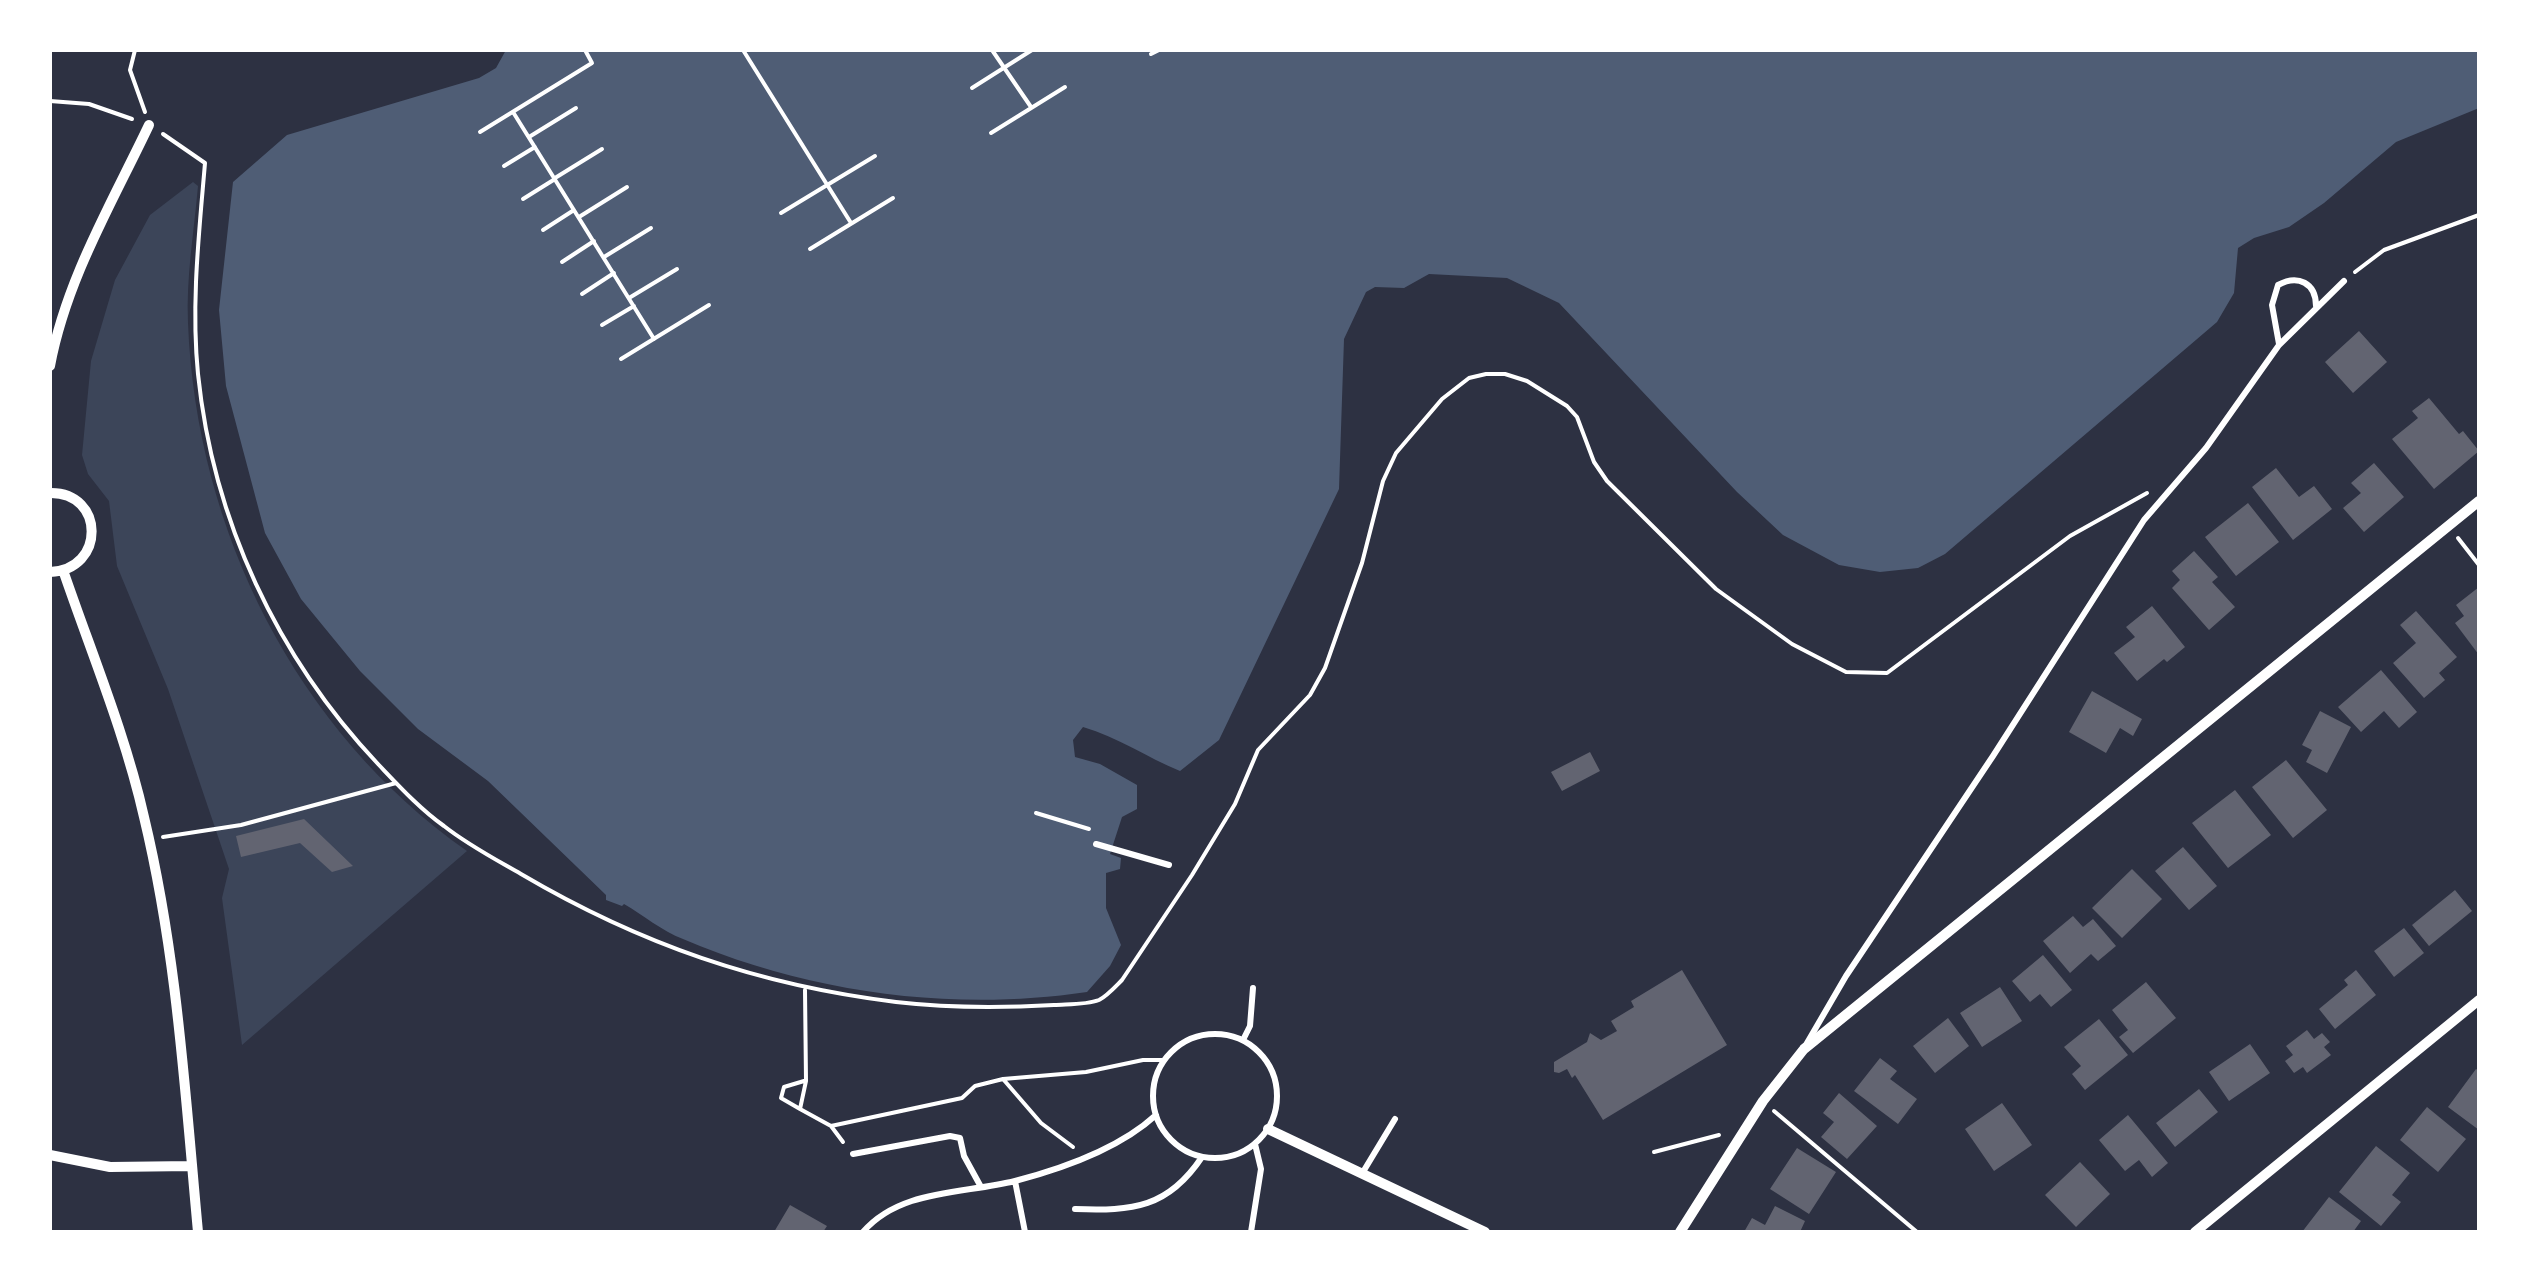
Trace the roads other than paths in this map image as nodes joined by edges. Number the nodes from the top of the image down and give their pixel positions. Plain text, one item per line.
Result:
1 (149, 125) road end
2 (2344, 281) road end
3 (2316, 307) junction
4 (2279, 345) junction
5 (50, 366) edge
6 (50, 493) edge
7 (2479, 501) edge
8 (63, 570) junction
9 (50, 572) edge
10 (1096, 844) dead end
11 (1169, 865) dead end
12 (1252, 988) dead end
13 (2479, 1000) edge
14 (1243, 1040) junction
15 (1804, 1049) junction
16 (1156, 1115) junction
17 (1395, 1119) dead end
18 (1268, 1129) junction
19 (1255, 1144) junction
20 (853, 1154) road end
21 (50, 1155) edge
22 (1202, 1157) junction
23 (192, 1166) junction
24 (1363, 1172) junction
25 (1015, 1180) junction
26 (981, 1187) junction
27 (1076, 1210) dead end
28 (198, 1232) edge
29 (863, 1232) edge
30 (1025, 1232) edge
31 (1251, 1232) edge
32 (1485, 1232) edge
33 (1680, 1232) edge
34 (2194, 1232) edge

1 - 5 street
2 - 3 lane
3 - 4 lane
3 - 4 lane
4 - 15 lane
6 - 8 street
7 - 15 street
8 - 9 street
8 - 23 street
10 - 11 lane
12 - 14 lane
13 - 34 street
14 - 16 lane
14 - 18 lane
15 - 33 street
16 - 22 lane
16 - 25 lane
17 - 24 lane
18 - 19 lane
18 - 24 street
19 - 22 lane
19 - 31 lane
20 - 26 lane
21 - 23 street
22 - 27 lane
23 - 28 street
24 - 32 street
25 - 26 lane
25 - 30 lane
26 - 29 lane

